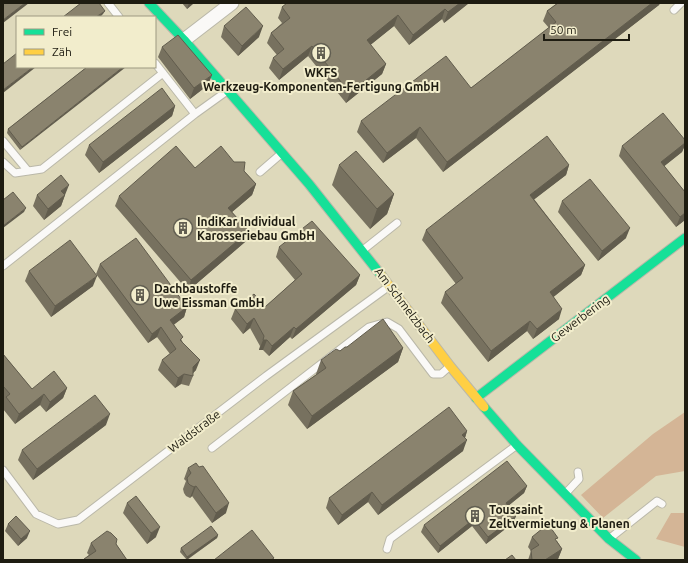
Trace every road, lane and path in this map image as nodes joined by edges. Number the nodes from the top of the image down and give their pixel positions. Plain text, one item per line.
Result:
1 (108, 3) edge
2 (149, 3) edge
3 (232, 3) edge
4 (682, 3) edge
5 (674, 10) dead end
6 (118, 16) edge
7 (184, 40) junction
8 (156, 64) edge
9 (163, 73) junction
10 (227, 90) junction
11 (195, 114) junction
12 (3, 141) edge
13 (282, 153) junction
14 (3, 162) edge
15 (28, 171) junction
16 (260, 172) dead end
17 (397, 223) dead end
18 (685, 238) edge
19 (363, 251) junction
20 (3, 266) edge
21 (390, 286) junction
22 (450, 366) junction
23 (476, 398) junction
24 (517, 445) junction
25 (212, 448) dead end
26 (3, 470) edge
27 (578, 472) dead end
28 (565, 494) junction
29 (662, 504) dead end
30 (609, 539) junction
31 (387, 549) dead end
32 (636, 560) edge

1 - 6 lane
2 - 7 street, Am Schmelzbach
3 - 7 street
4 - 5 lane
7 - 10 street, Am Schmelzbach
8 - 9 lane
9 - 11 lane
9 - 15 lane
10 - 11 lane
10 - 13 street, Am Schmelzbach
11 - 20 lane
12 - 15 lane
13 - 16 lane
13 - 19 street, Am Schmelzbach
14 - 15 lane
17 - 19 lane
18 - 23 street, Gewerbering
19 - 21 street, Am Schmelzbach
21 - 22 street, Am Schmelzbach
21 - 26 lane, Waldstraße
22 - 23 street, Am Schmelzbach
22 - 25 lane
23 - 24 street, Am Schmelzbach
24 - 28 street, Am Schmelzbach
24 - 31 lane
27 - 28 lane
28 - 30 street, Am Schmelzbach
29 - 30 lane
30 - 32 street, Am Schmelzbach

